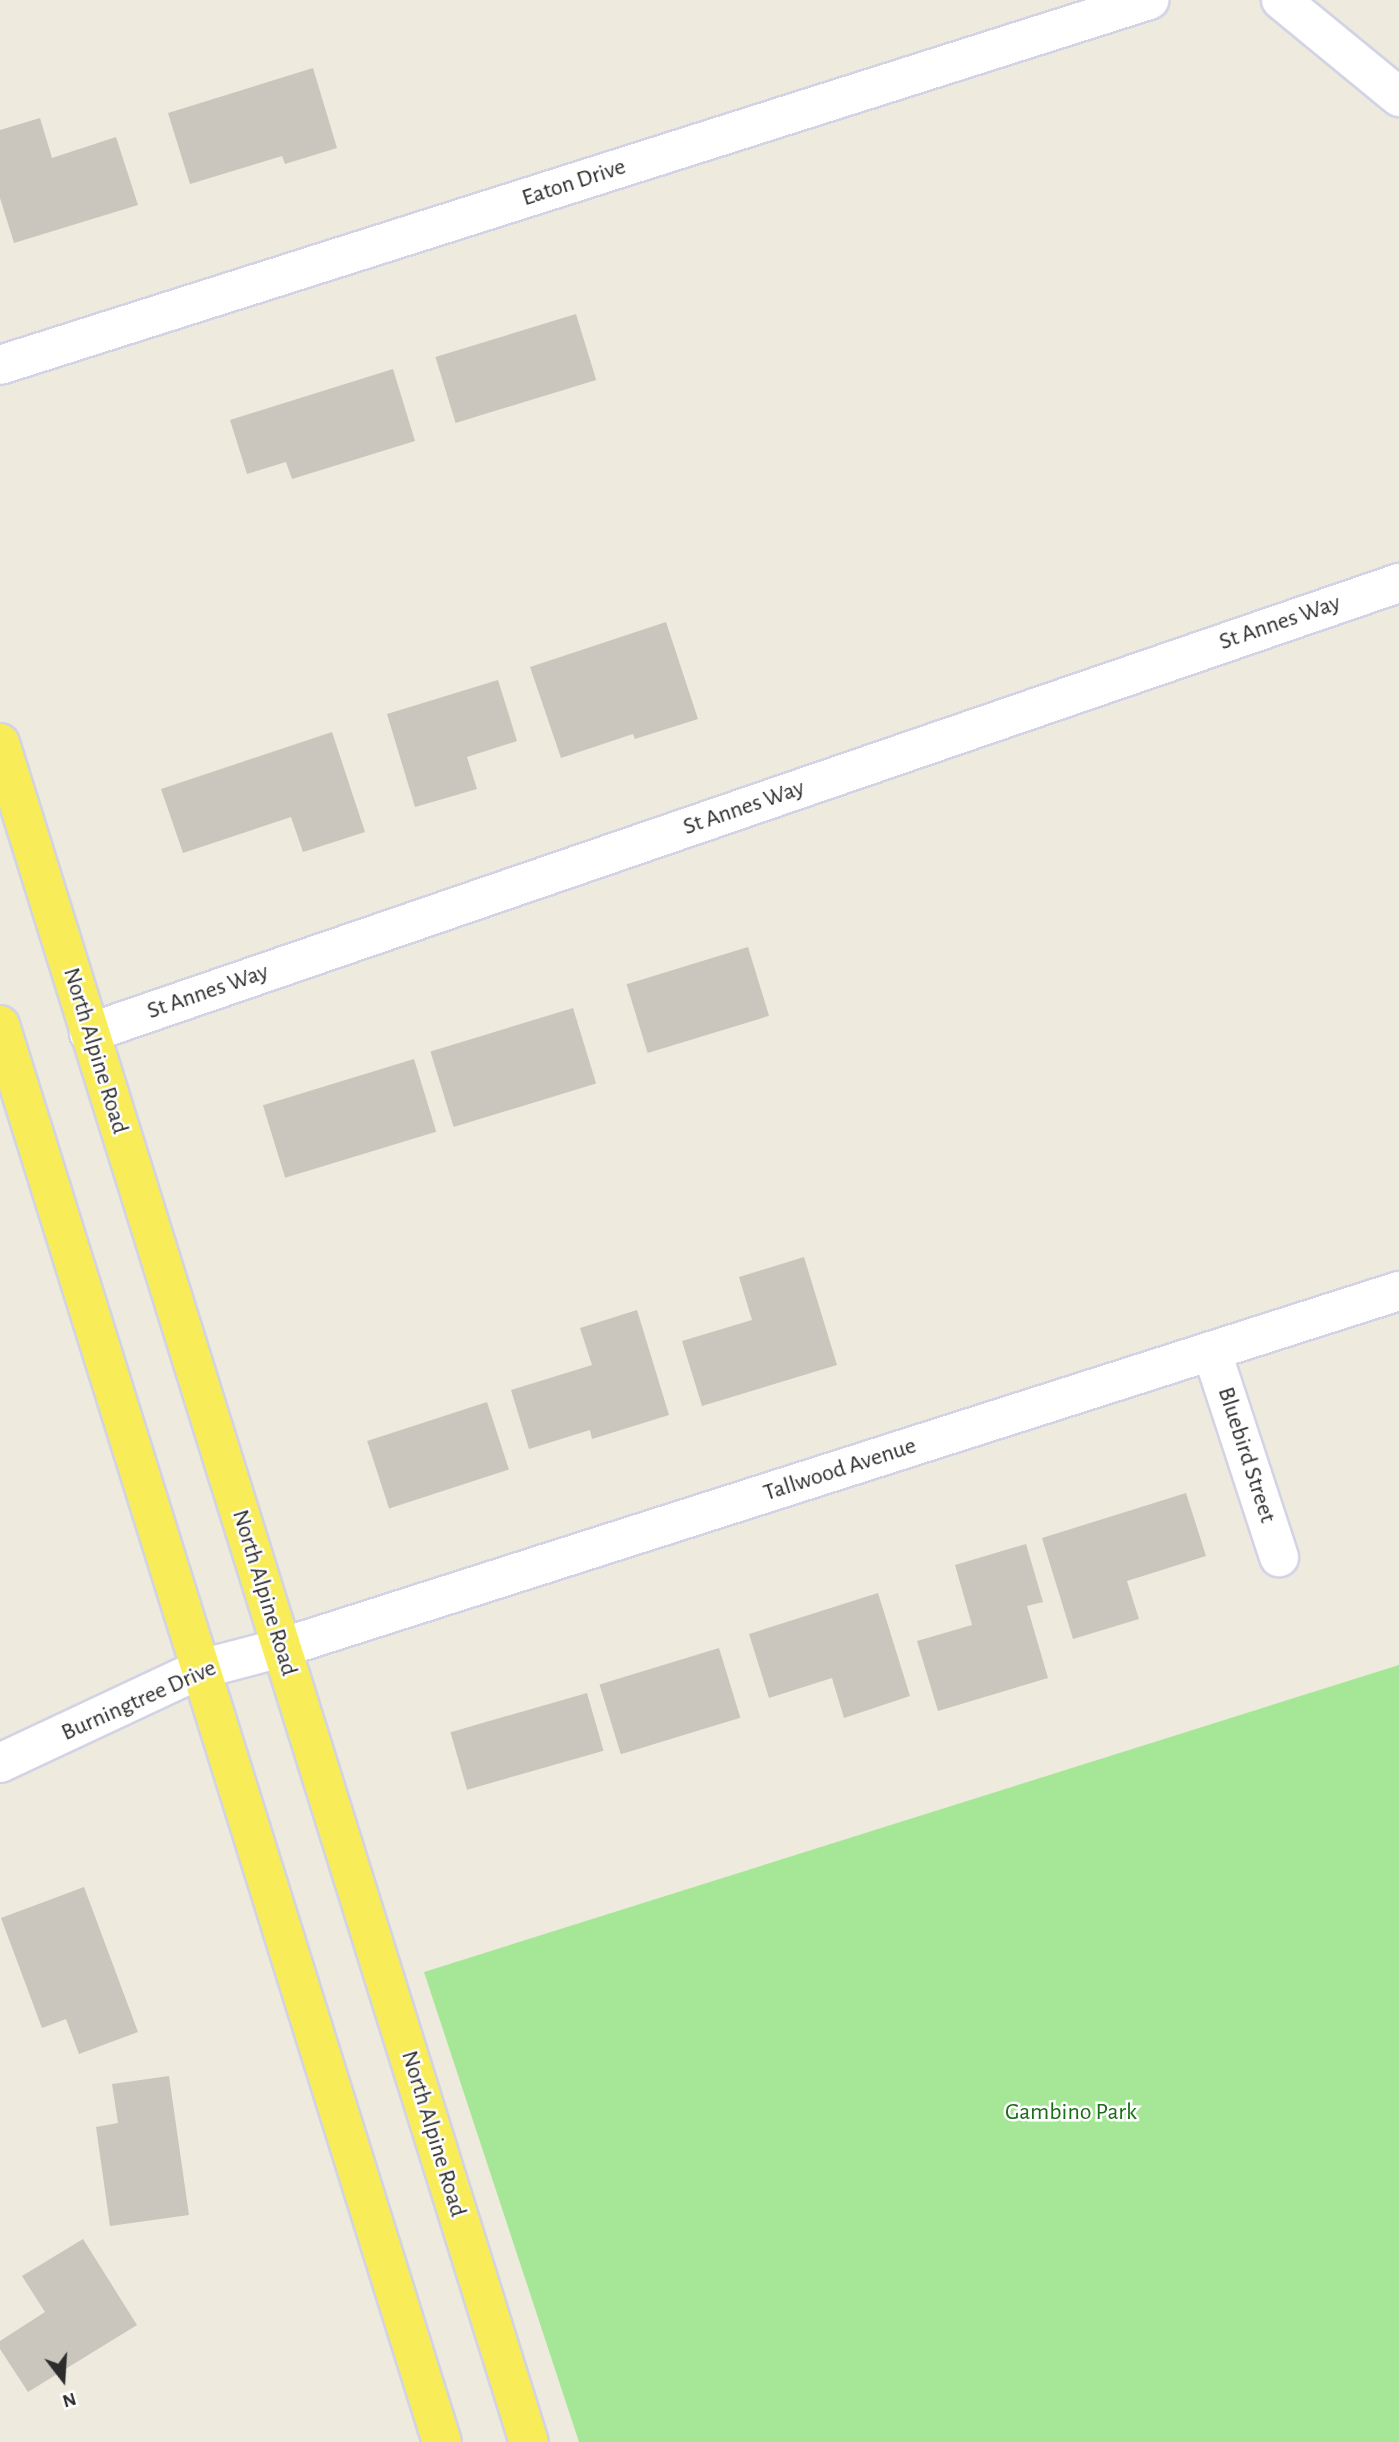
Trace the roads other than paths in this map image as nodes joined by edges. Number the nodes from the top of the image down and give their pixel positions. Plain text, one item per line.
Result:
1 (1149, 0) edge
2 (1281, 0) edge
3 (1399, 97) edge
4 (0, 365) edge
5 (1399, 583) edge
6 (0, 743) edge
7 (0, 1024) edge
8 (89, 1033) junction
9 (1399, 1291) edge
10 (1212, 1352) junction
11 (1279, 1557) dead end
12 (281, 1648) junction
13 (201, 1669) junction
14 (0, 1763) edge
15 (442, 2442) edge
16 (529, 2442) edge

1 - 4 street, Eaton Drive
2 - 3 street
5 - 8 street, St Annes Way
6 - 8 main road, North Alpine Road
7 - 13 main road
8 - 12 main road, North Alpine Road
9 - 10 street, Tallwood Avenue
10 - 11 street, Bluebird Street
10 - 12 street, Tallwood Avenue
12 - 13 street, Burningtree Drive
12 - 16 main road, North Alpine Road
13 - 14 street, Burningtree Drive
13 - 15 main road

